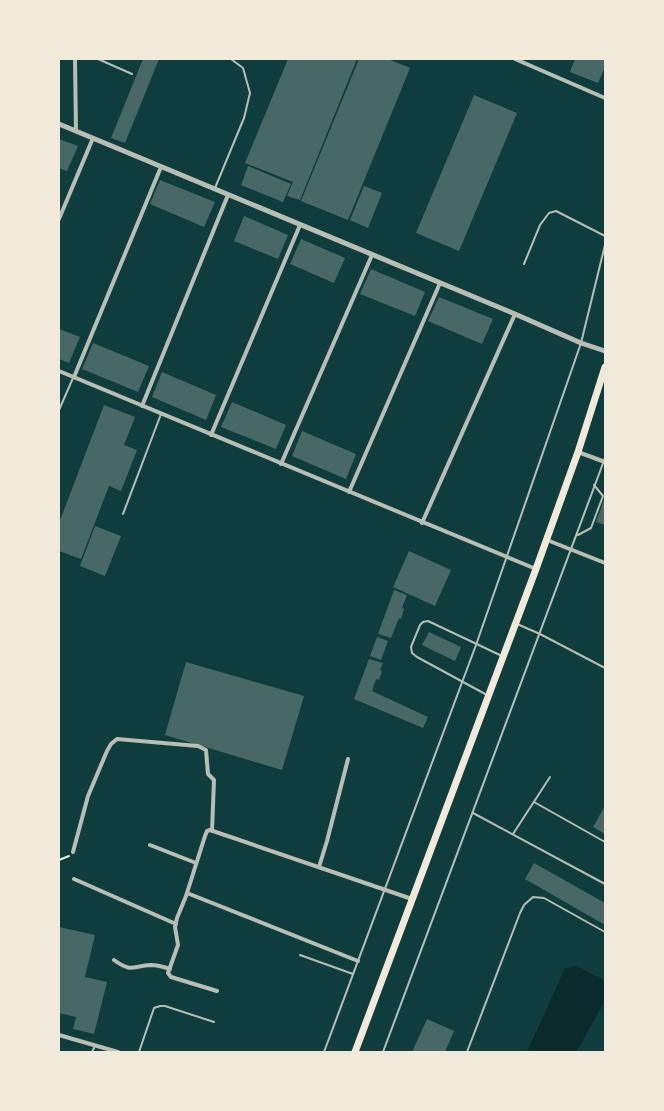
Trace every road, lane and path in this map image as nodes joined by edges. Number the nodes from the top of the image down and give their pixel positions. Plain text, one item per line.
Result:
1 (75, 59) edge
2 (98, 59) edge
3 (231, 59) edge
4 (515, 59) edge
5 (132, 74) dead end
6 (605, 98) edge
7 (59, 124) edge
8 (76, 131) junction
9 (93, 138) junction
10 (161, 167) junction
11 (214, 189) junction
12 (228, 195) junction
13 (59, 220) edge
14 (300, 225) junction
15 (605, 236) edge
16 (605, 245) edge
17 (372, 255) junction
18 (524, 264) dead end
19 (440, 283) junction
20 (515, 314) junction
21 (581, 343) junction
22 (605, 351) edge
23 (605, 367) edge
24 (59, 371) edge
25 (74, 377) junction
26 (60, 405) edge
27 (142, 406) junction
28 (59, 410) edge
29 (161, 414) junction
30 (211, 435) junction
31 (578, 452) junction
32 (605, 460) edge
33 (281, 464) junction
34 (594, 485) junction
35 (349, 492) junction
36 (123, 514) dead end
37 (422, 523) junction
38 (577, 535) junction
39 (547, 540) junction
40 (571, 550) junction
41 (506, 557) junction
42 (605, 563) edge
43 (536, 569) junction
44 (516, 624) junction
45 (540, 634) junction
46 (476, 645) junction
47 (503, 657) junction
48 (605, 668) edge
49 (462, 682) junction
50 (489, 696) junction
51 (348, 759) dead end
52 (550, 777) dead end
53 (534, 802) junction
54 (473, 813) junction
55 (212, 830) junction
56 (513, 834) junction
57 (605, 842) edge
58 (150, 845) dead end
59 (73, 852) joint
60 (59, 860) edge
61 (196, 863) junction
62 (319, 867) junction
63 (74, 880) dead end
64 (605, 884) edge
65 (384, 890) junction
66 (187, 892) junction
67 (412, 899) junction
68 (176, 924) junction
69 (605, 932) edge
70 (300, 955) dead end
71 (114, 960) dead end
72 (358, 961) junction
73 (170, 969) junction
74 (353, 974) junction
75 (217, 991) dead end
76 (214, 1022) dead end
77 (59, 1035) edge
78 (96, 1045) junction
79 (92, 1052) edge
80 (118, 1052) edge
81 (139, 1052) edge
82 (324, 1052) edge
83 (355, 1052) edge
84 (383, 1052) edge
85 (467, 1052) edge

1 - 8 street
2 - 5 lane
3 - 11 lane
4 - 6 street
7 - 8 street
8 - 9 street
9 - 10 street
9 - 13 street
10 - 11 street
10 - 25 street
11 - 12 street
12 - 14 street
12 - 27 street
14 - 17 street
14 - 30 street
15 - 18 lane
16 - 21 lane
17 - 19 street
17 - 33 street
19 - 20 street
19 - 35 street
20 - 21 street
20 - 37 street
21 - 22 street
21 - 41 lane
23 - 31 highway
24 - 25 street
25 - 26 lane
25 - 27 street
26 - 28 lane
27 - 29 street
29 - 30 street
29 - 36 lane
30 - 33 street
31 - 32 street
31 - 39 highway
32 - 34 lane
33 - 35 street
34 - 38 lane
34 - 38 lane
35 - 37 street
37 - 41 street
38 - 40 lane
39 - 40 street
39 - 43 highway
40 - 42 street
40 - 45 lane
41 - 43 street
41 - 46 lane
43 - 44 highway
44 - 45 lane
44 - 47 highway
45 - 48 lane
45 - 54 lane
46 - 47 lane
46 - 49 lane
46 - 49 lane
47 - 50 highway
49 - 50 lane
49 - 65 lane
50 - 67 highway
51 - 62 street
52 - 53 lane
53 - 56 lane
53 - 57 lane
54 - 56 lane
54 - 84 lane
55 - 59 street
55 - 61 street
55 - 62 street
56 - 64 lane
58 - 61 street
59 - 60 path
61 - 66 street
62 - 65 street
63 - 68 street
65 - 67 street
65 - 72 lane
66 - 68 street
66 - 72 street
67 - 83 highway
68 - 73 street
69 - 85 lane
70 - 74 lane
71 - 73 street
72 - 74 lane
73 - 75 street
74 - 82 lane
76 - 81 lane
77 - 78 street
78 - 79 lane
78 - 80 street

